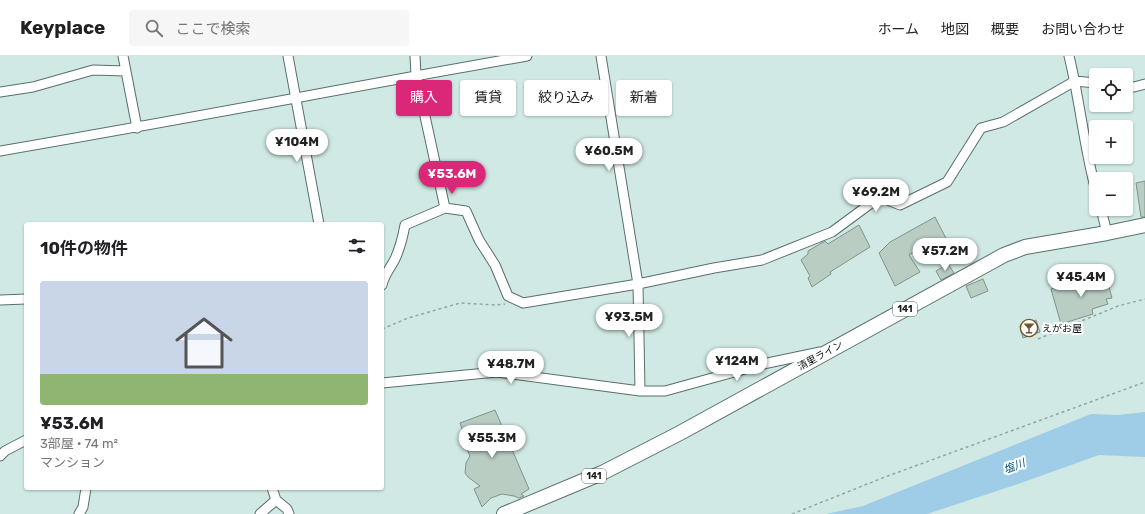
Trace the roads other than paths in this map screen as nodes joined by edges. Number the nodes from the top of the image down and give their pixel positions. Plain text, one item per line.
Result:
1 (123, 56) edge
2 (288, 56) edge
3 (415, 56) edge
4 (527, 56) edge
5 (600, 56) edge
6 (1069, 56) edge
7 (126, 71) junction
8 (416, 75) junction
9 (1075, 81) junction
10 (1089, 82) edge
11 (1145, 84) edge
12 (1133, 87) edge
13 (0, 92) edge
14 (295, 98) junction
15 (137, 128) junction
16 (0, 151) edge
17 (1091, 172) edge
18 (445, 208) junction
19 (1103, 216) edge
20 (320, 222) edge
21 (1145, 225) edge
22 (1107, 233) junction
23 (384, 277) edge
24 (638, 284) junction
25 (24, 299) edge
26 (0, 300) edge
27 (831, 349) junction
28 (384, 383) edge
29 (640, 391) junction
30 (24, 441) edge
31 (0, 456) edge
32 (86, 490) edge
33 (273, 490) edge
34 (276, 500) junction
35 (79, 514) edge
36 (260, 514) edge
37 (289, 514) edge
38 (504, 514) edge

1 - 7 street
2 - 14 street
3 - 8 street
4 - 8 street
5 - 24 street
6 - 9 street
7 - 13 street
7 - 15 street
8 - 14 street
8 - 18 street
9 - 10 street
9 - 17 street
9 - 24 street
11 - 12 street
14 - 15 street
14 - 20 street
15 - 16 street
18 - 23 street
18 - 24 street
19 - 22 street
21 - 22 highway, 清里ライン / 141
22 - 27 highway, 清里ライン / 141
24 - 29 street
25 - 26 street
27 - 29 street
27 - 38 highway, 清里ライン / 141
28 - 29 street
30 - 31 street
32 - 35 street
33 - 34 street
34 - 36 street
34 - 37 street

